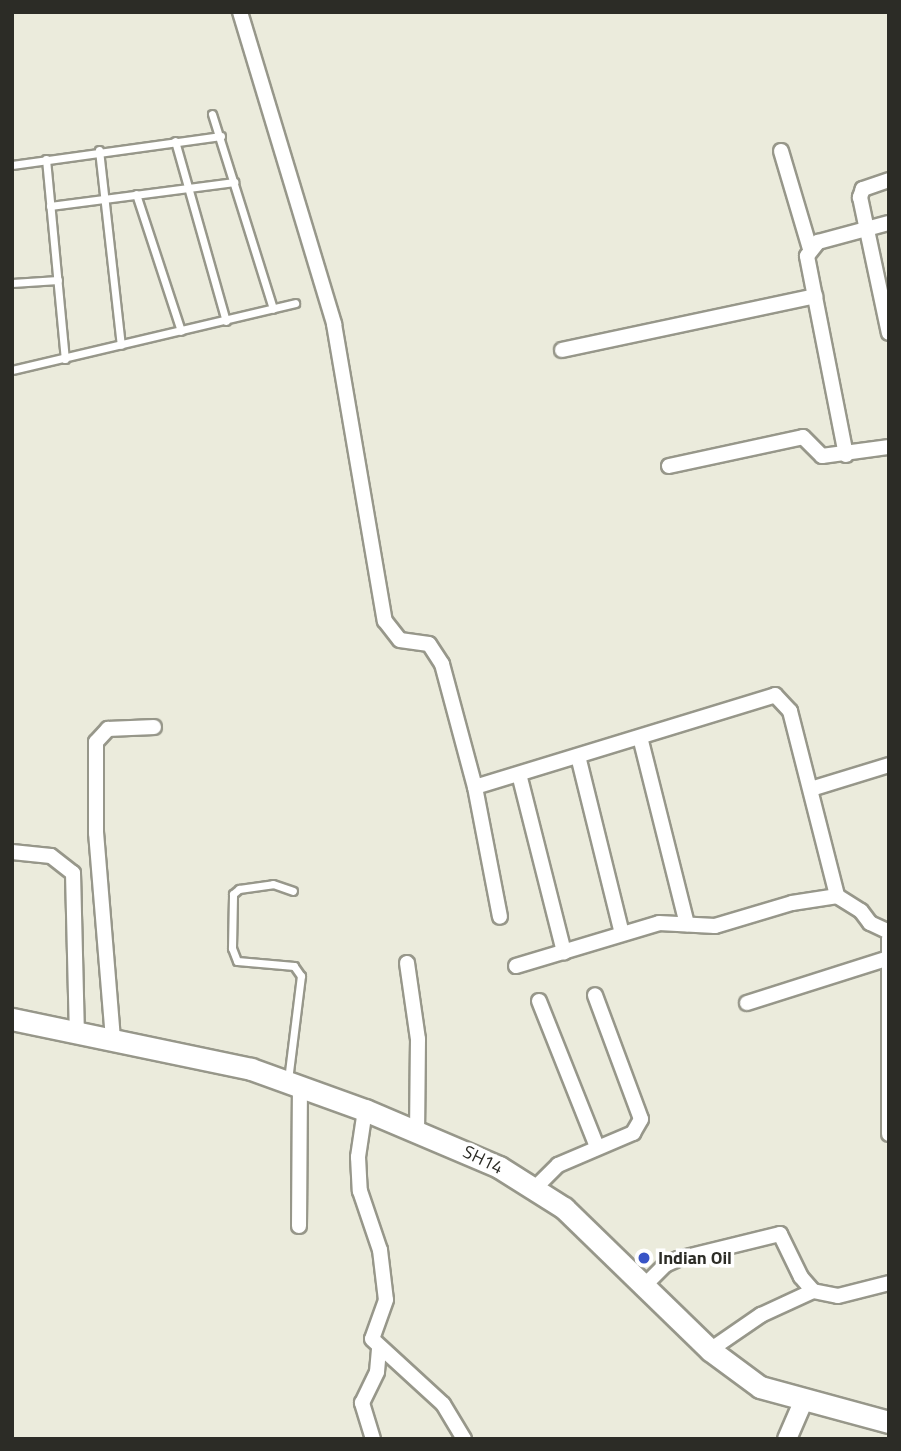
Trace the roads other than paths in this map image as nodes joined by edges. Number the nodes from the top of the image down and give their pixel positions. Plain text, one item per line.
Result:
1 (240, 12) edge
2 (212, 114) dead end
3 (220, 136) junction
4 (174, 141) junction
5 (99, 150) junction
6 (781, 150) dead end
7 (46, 159) junction
8 (12, 165) edge
9 (889, 180) edge
10 (234, 183) junction
11 (186, 189) junction
12 (136, 194) junction
13 (105, 199) junction
14 (50, 206) junction
15 (889, 223) edge
16 (868, 230) junction
17 (810, 249) junction
18 (58, 280) junction
19 (12, 283) edge
20 (815, 296) junction
21 (295, 303) dead end
22 (273, 309) junction
23 (226, 321) junction
24 (181, 331) junction
25 (889, 333) edge
26 (121, 345) junction
27 (562, 350) dead end
28 (65, 359) junction
29 (12, 370) edge
30 (889, 446) edge
31 (846, 455) junction
32 (669, 466) dead end
33 (153, 727) dead end
34 (640, 737) junction
35 (578, 756) junction
36 (889, 765) edge
37 (519, 774) junction
38 (475, 787) junction
39 (810, 789) junction
40 (12, 852) edge
41 (293, 891) dead end
42 (837, 896) junction
43 (500, 917) dead end
44 (687, 924) junction
45 (889, 932) edge
46 (622, 934) junction
47 (889, 938) edge
48 (564, 952) junction
49 (886, 959) junction
50 (407, 964) dead end
51 (516, 966) dead end
52 (595, 995) dead end
53 (539, 1001) dead end
54 (747, 1003) dead end
55 (12, 1019) edge
56 (77, 1032) junction
57 (888, 1035) edge
58 (113, 1039) junction
59 (294, 1083) junction
60 (365, 1110) junction
61 (889, 1124) edge
62 (417, 1130) junction
63 (889, 1135) edge
64 (597, 1147) junction
65 (536, 1187) junction
66 (299, 1226) dead end
67 (889, 1283) edge
68 (645, 1285) junction
69 (813, 1290) junction
70 (379, 1349) junction
71 (710, 1350) junction
72 (803, 1402) junction
73 (889, 1422) edge
74 (373, 1439) edge
75 (464, 1439) edge
76 (787, 1439) edge

1 - 38 street
2 - 3 lane
3 - 4 lane
3 - 10 lane
4 - 5 lane
4 - 11 lane
5 - 7 lane
5 - 13 lane
6 - 17 street
7 - 8 lane
7 - 14 lane
9 - 16 street
10 - 11 lane
10 - 22 lane
11 - 12 lane
11 - 23 lane
12 - 13 lane
12 - 24 lane
13 - 14 lane
13 - 26 lane
14 - 18 lane
15 - 16 street
16 - 17 street
16 - 25 street
17 - 20 street
18 - 19 lane
18 - 28 lane
20 - 27 street
20 - 31 street
21 - 22 lane
22 - 23 lane
23 - 24 lane
24 - 26 lane
26 - 28 lane
28 - 29 lane
30 - 31 street
31 - 32 street
33 - 58 street
34 - 35 street
34 - 39 street
34 - 44 street
35 - 37 street
35 - 46 street
36 - 39 street
37 - 38 street
37 - 48 street
38 - 43 street
39 - 42 street
40 - 56 street
41 - 59 lane
42 - 44 street
42 - 45 street
44 - 46 street
46 - 48 street
47 - 49 street
48 - 51 street
49 - 54 street
49 - 57 street
50 - 62 street
52 - 64 street
53 - 64 street
55 - 56 main road, SH14 / SH14
56 - 58 main road, SH14 / SH14
57 - 61 street
58 - 59 main road, SH14 / SH14
59 - 60 main road, SH14 / SH14
59 - 66 street
60 - 62 main road, SH14 / SH14
60 - 70 street
61 - 63 street
62 - 65 main road, SH14 / SH14
64 - 65 street
65 - 68 main road, SH14 / SH14
67 - 69 street
68 - 69 street
68 - 71 main road, SH14 / SH14
69 - 71 street
70 - 74 street
70 - 75 street
71 - 72 main road, SH14 / SH14
72 - 73 main road, SH14 / SH14
72 - 76 street

